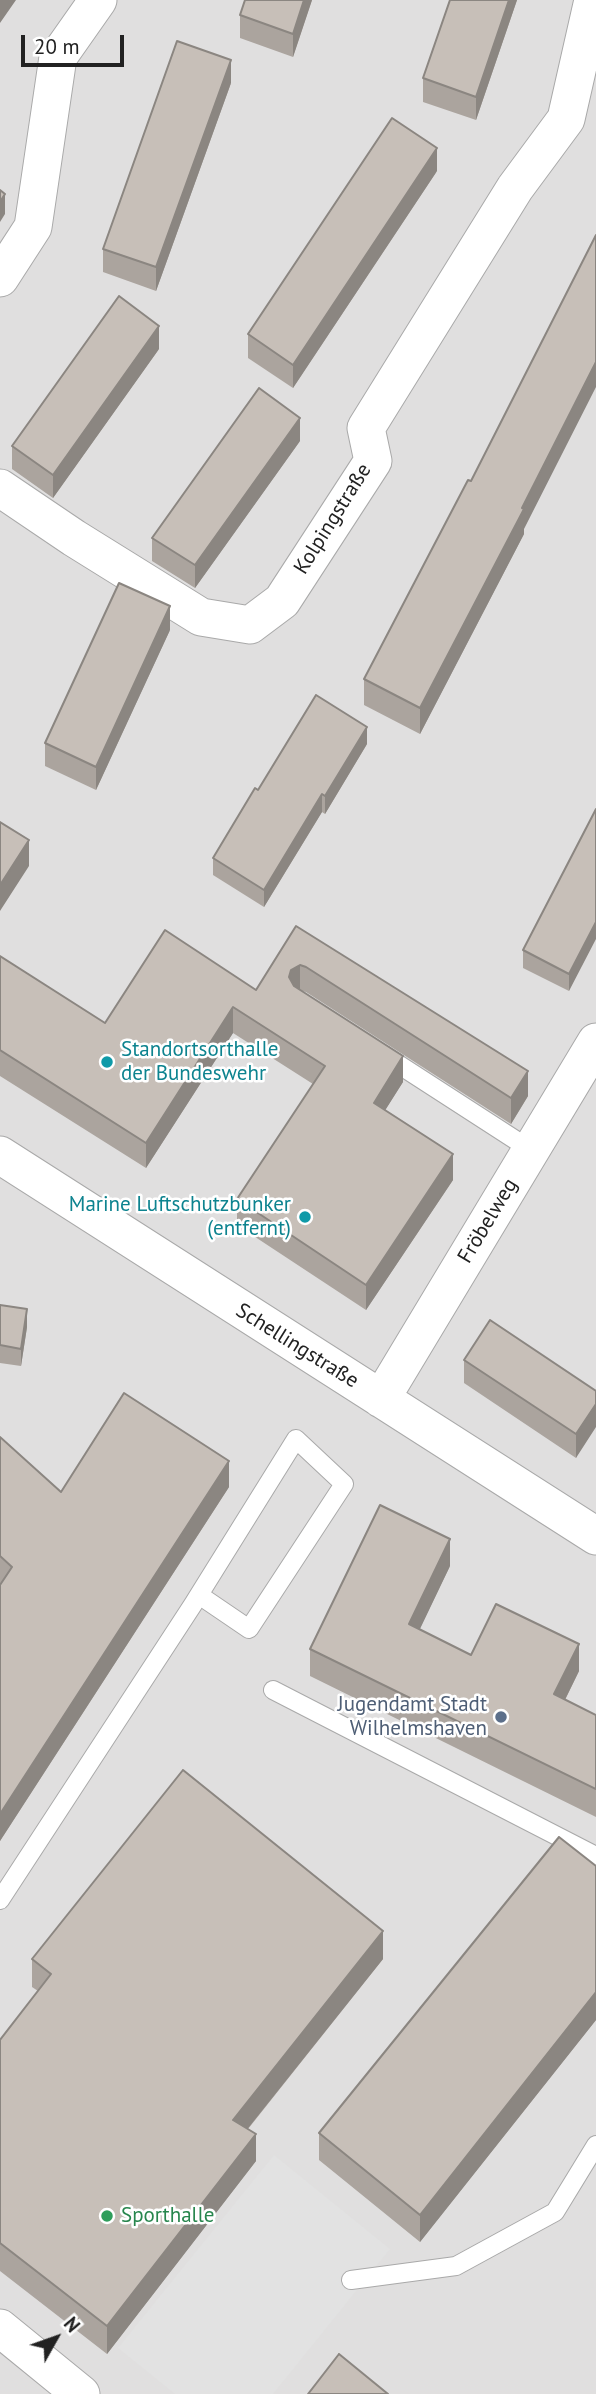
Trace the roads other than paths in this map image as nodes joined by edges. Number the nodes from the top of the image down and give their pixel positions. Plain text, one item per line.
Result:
1 (98, 0) edge
2 (593, 0) edge
3 (0, 278) edge
4 (0, 488) edge
5 (596, 1042) edge
6 (370, 1046) edge
7 (531, 1150) junction
8 (0, 1155) edge
9 (381, 1399) junction
10 (596, 1536) edge
11 (192, 1606) junction
12 (273, 1690) dead end
13 (596, 1856) edge
14 (0, 1900) edge
15 (596, 2146) edge
16 (351, 2280) dead end
17 (6, 2345) edge
18 (81, 2394) edge

1 - 3 street
2 - 4 street, Kolpingstraße
5 - 7 street, Fröbelweg
6 - 7 lane
7 - 9 street, Fröbelweg
8 - 9 street, Schellingstraße
9 - 10 street, Schellingstraße
11 - 11 lane
11 - 14 lane
12 - 13 lane
15 - 16 lane
17 - 18 street

